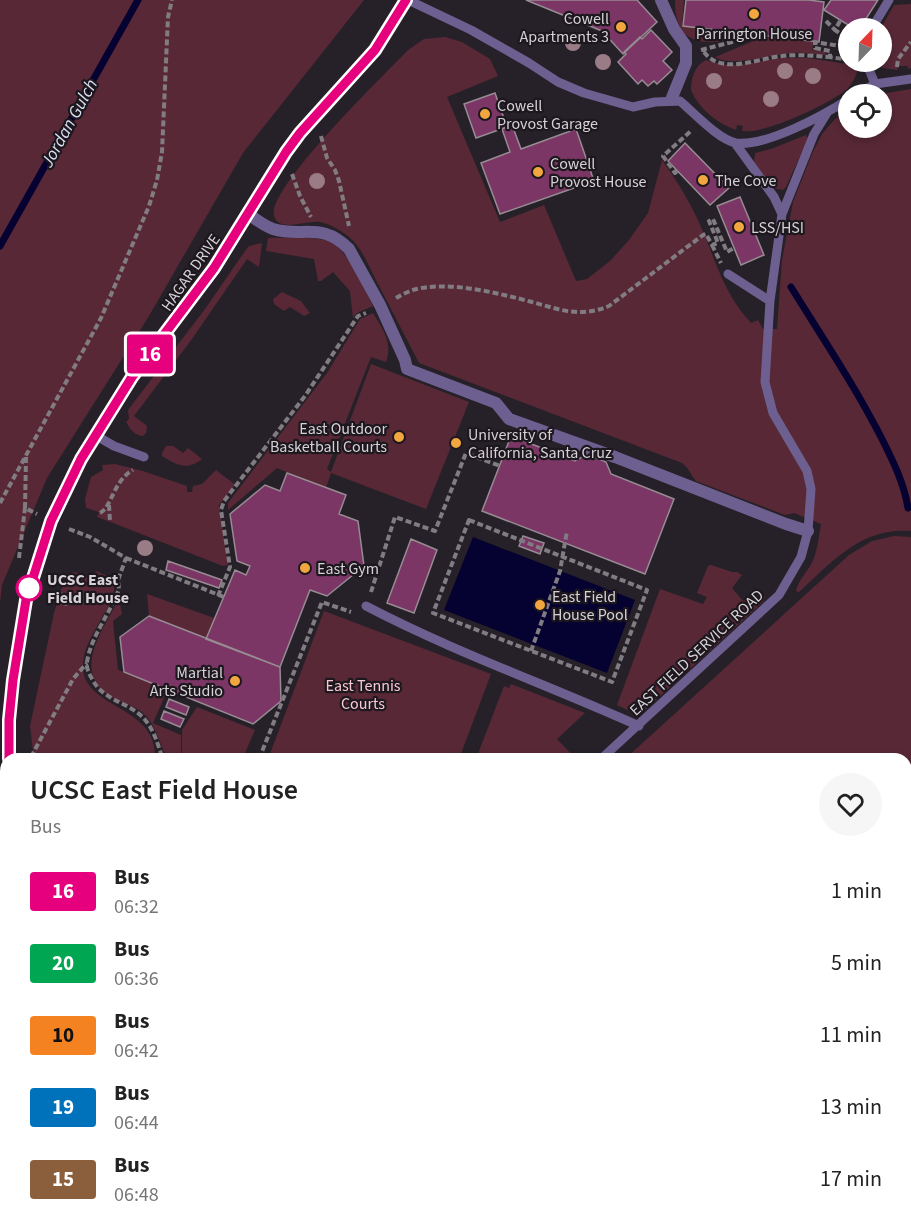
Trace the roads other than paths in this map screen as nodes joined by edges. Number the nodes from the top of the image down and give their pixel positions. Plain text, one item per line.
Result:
1 (407, 0) edge
2 (661, 0) edge
3 (889, 0) edge
4 (878, 18) edge
5 (870, 72) edge
6 (911, 79) edge
7 (875, 84) joint
8 (671, 100) junction
9 (838, 106) edge
10 (827, 113) junction
11 (735, 143) junction
12 (248, 214) junction
13 (782, 214) junction
14 (728, 274) dead end
15 (770, 301) junction
16 (95, 435) junction
17 (144, 457) road end
18 (808, 531) junction
19 (366, 606) road end
20 (639, 726) junction
21 (9, 753) edge
22 (608, 753) edge

1 - 8 lane
1 - 12 main road, HAGAR DRIVE
2 - 8 street
3 - 4 lane
5 - 7 lane
6 - 7 lane
8 - 11 lane
9 - 10 lane
10 - 11 lane
10 - 13 lane, EAST FIELD SERVICE ROAD
11 - 13 lane
12 - 16 main road, HAGAR DRIVE
12 - 18 street
13 - 15 lane, EAST FIELD SERVICE ROAD
14 - 15 lane
15 - 18 lane, EAST FIELD SERVICE ROAD
16 - 17 lane
16 - 21 main road, HAGAR DRIVE
18 - 20 lane, EAST FIELD SERVICE ROAD
19 - 20 lane
20 - 22 lane, EAST FIELD SERVICE ROAD

